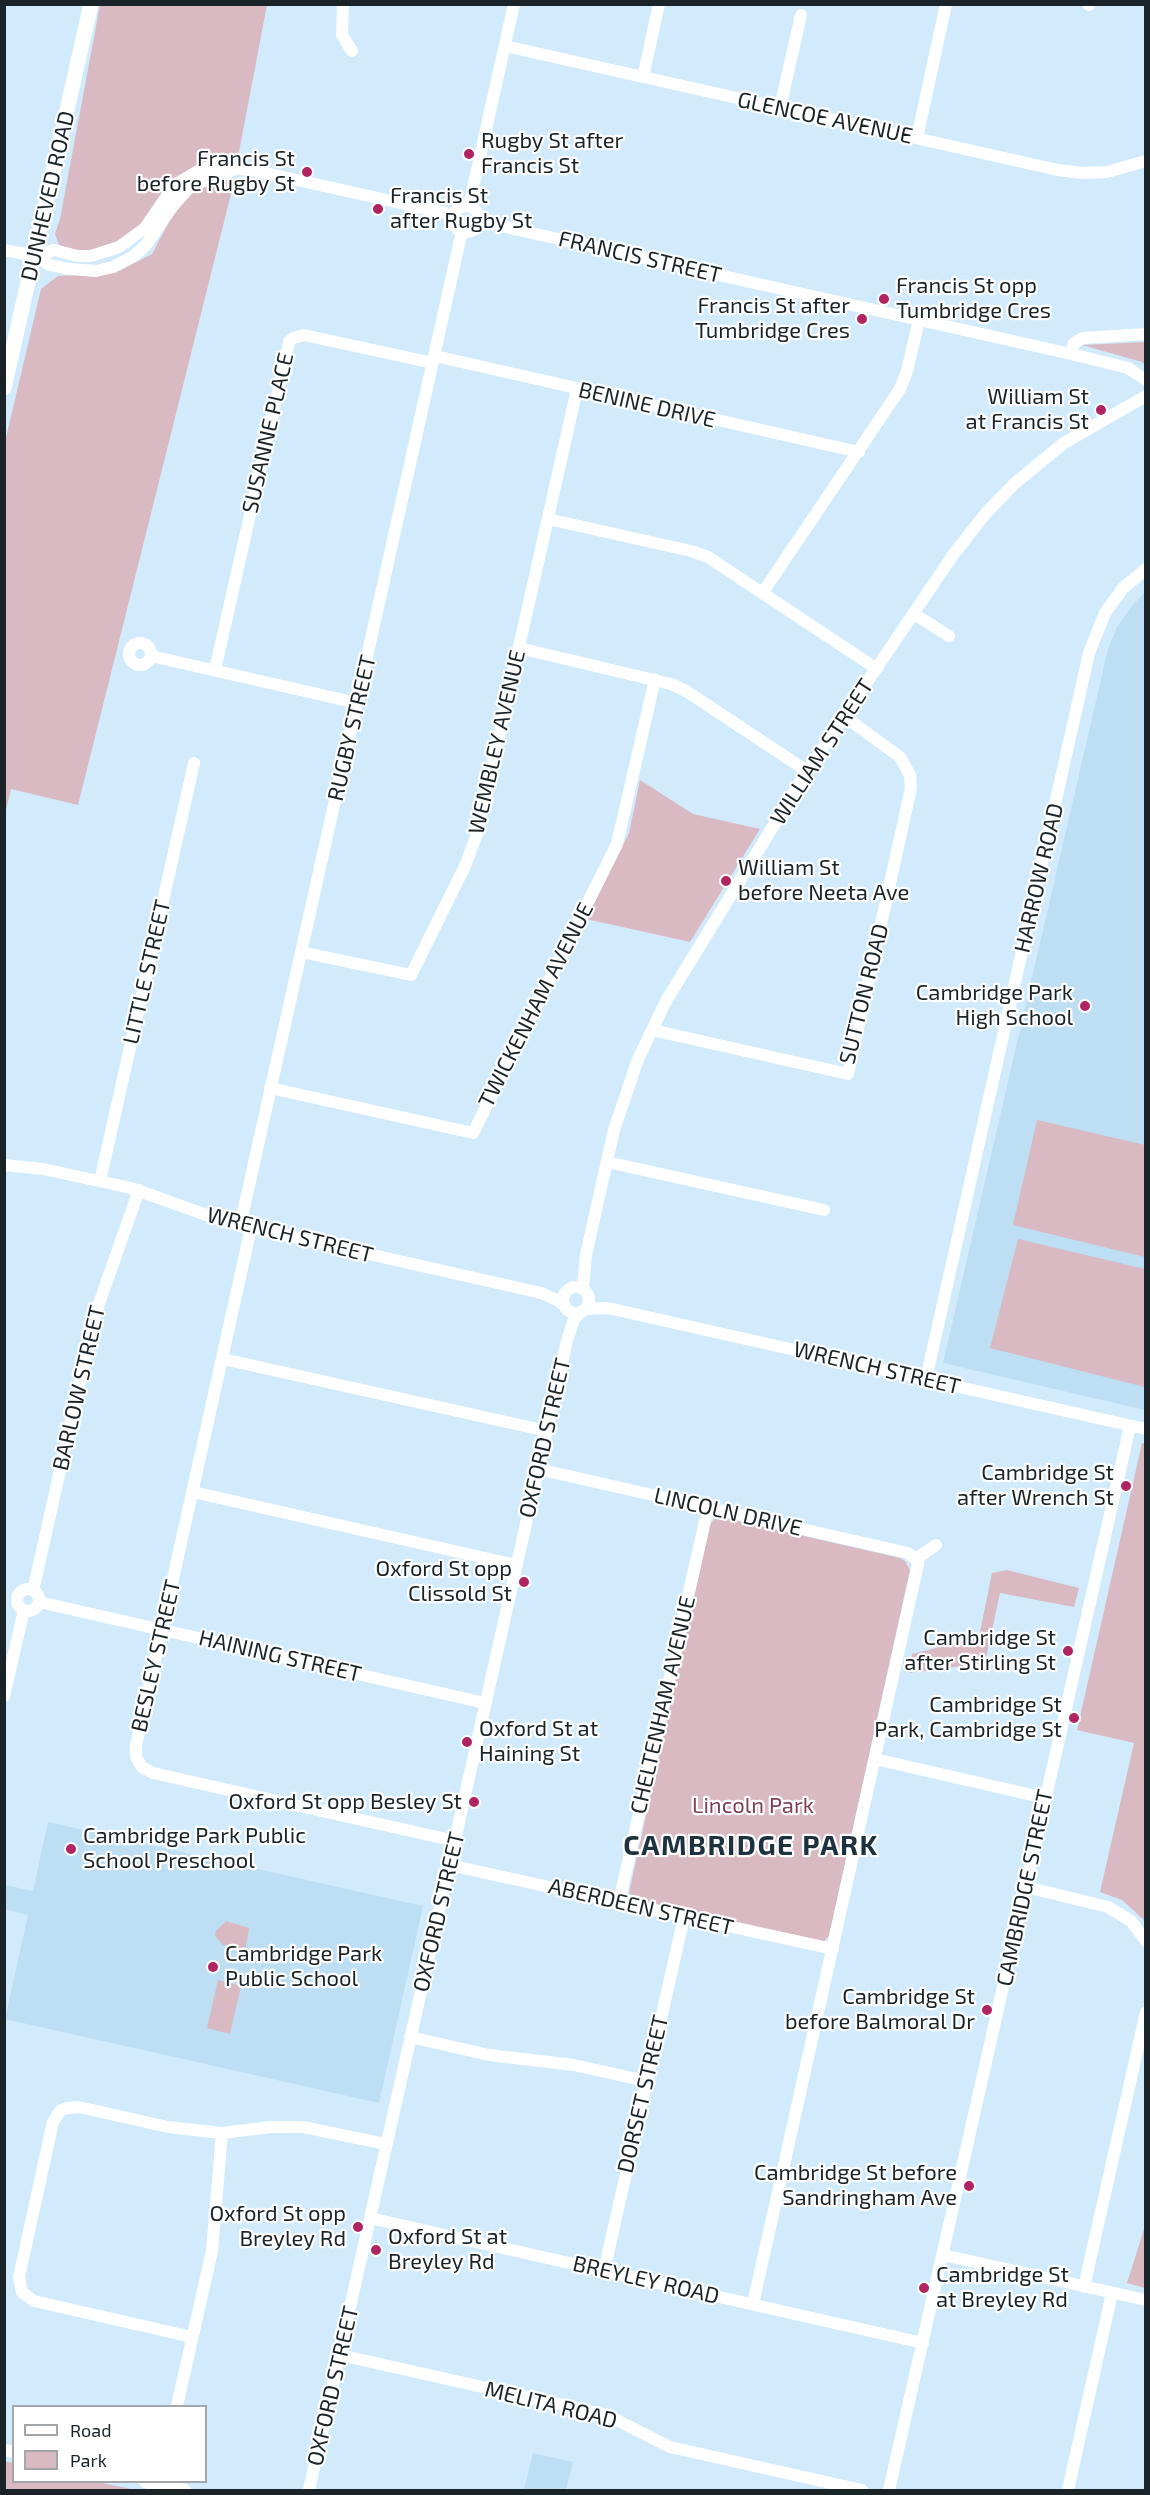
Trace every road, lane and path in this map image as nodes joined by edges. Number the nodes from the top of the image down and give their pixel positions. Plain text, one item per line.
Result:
1 (91, 4) edge
2 (343, 4) edge
3 (514, 4) edge
4 (660, 4) edge
5 (946, 4) edge
6 (801, 15) dead end
7 (505, 46) junction
8 (352, 51) dead end
9 (643, 77) junction
10 (780, 108) junction
11 (917, 138) junction
12 (1146, 160) edge
13 (469, 206) junction
14 (454, 215) junction
15 (478, 221) junction
16 (462, 231) junction
17 (4, 250) edge
18 (34, 256) junction
19 (919, 320) junction
20 (1146, 334) edge
21 (1071, 354) junction
22 (434, 360) junction
23 (1146, 380) edge
24 (4, 388) edge
25 (577, 389) junction
26 (1146, 396) edge
27 (859, 452) junction
28 (548, 519) junction
29 (1146, 568) edge
30 (763, 592) junction
31 (914, 614) junction
32 (950, 636) dead end
33 (519, 648) junction
34 (151, 656) dead end
35 (877, 669) junction
36 (215, 670) junction
37 (656, 679) junction
38 (357, 703) junction
39 (845, 717) junction
40 (194, 763) dead end
41 (807, 771) junction
42 (301, 952) junction
43 (652, 1030) junction
44 (270, 1088) junction
45 (607, 1162) junction
46 (4, 1165) edge
47 (100, 1181) junction
48 (139, 1190) junction
49 (824, 1210) dead end
50 (245, 1227) junction
51 (577, 1301) junction
52 (223, 1359) junction
53 (926, 1379) junction
54 (1130, 1426) junction
55 (1146, 1429) edge
56 (547, 1431) junction
57 (538, 1469) junction
58 (193, 1492) junction
59 (708, 1508) junction
60 (936, 1545) dead end
61 (916, 1559) junction
62 (516, 1565) junction
63 (5, 1595) edge
64 (36, 1597) junction
65 (18, 1598) junction
66 (24, 1610) junction
67 (162, 1630) junction
68 (4, 1696) edge
69 (485, 1703) junction
70 (875, 1759) junction
71 (1045, 1798) junction
72 (455, 1841) junction
73 (449, 1865) junction
74 (1026, 1887) junction
75 (619, 1902) junction
76 (684, 1917) junction
77 (1146, 1941) edge
78 (833, 1949) junction
79 (1146, 2012) edge
80 (410, 2037) junction
81 (645, 2081) junction
82 (222, 2133) junction
83 (386, 2145) junction
84 (370, 2218) junction
85 (943, 2254) junction
86 (604, 2271) junction
87 (1084, 2287) junction
88 (1112, 2293) junction
89 (1146, 2301) edge
90 (753, 2304) junction
91 (192, 2337) junction
92 (923, 2343) junction
93 (340, 2355) junction
94 (177, 2405) edge
95 (160, 2483) edge
96 (310, 2488) edge
97 (185, 2490) edge
98 (862, 2490) edge
99 (889, 2490) edge
100 (1068, 2490) edge

1 - 18 main road, DUNHEVED ROAD
2 - 8 street
3 - 7 street
4 - 9 street
5 - 11 street
6 - 10 street
7 - 9 street, GLENCOE AVENUE
7 - 13 street
9 - 10 street, GLENCOE AVENUE
10 - 11 street, GLENCOE AVENUE
11 - 12 street, GLENCOE AVENUE
13 - 14 street
13 - 15 street
14 - 16 street
14 - 18 street
15 - 16 street
15 - 19 street, FRANCIS STREET
16 - 22 street, RUGBY STREET
17 - 18 street
18 - 24 main road, DUNHEVED ROAD
19 - 21 street, FRANCIS STREET
19 - 27 street
20 - 21 street
21 - 23 street, FRANCIS STREET
22 - 25 street, BENINE DRIVE
22 - 36 street, SUSANNE PLACE
22 - 38 street, RUGBY STREET
25 - 27 street, BENINE DRIVE
25 - 28 street, WEMBLEY AVENUE
26 - 31 street, WILLIAM STREET
27 - 30 street
28 - 30 street
28 - 33 street, WEMBLEY AVENUE
29 - 53 street, HARROW ROAD
30 - 35 street
31 - 32 street
31 - 35 street, WILLIAM STREET
33 - 37 street
33 - 42 street, WEMBLEY AVENUE
34 - 36 street
35 - 39 street, WILLIAM STREET
36 - 38 street
37 - 41 street
37 - 44 street, TWICKENHAM AVENUE
38 - 42 street, RUGBY STREET
39 - 41 street, WILLIAM STREET
39 - 43 street, SUTTON ROAD
40 - 47 street, LITTLE STREET
41 - 43 street, WILLIAM STREET
42 - 44 street, RUGBY STREET
43 - 45 street, WILLIAM STREET
44 - 50 street, RUGBY STREET
45 - 49 street
45 - 51 street, WILLIAM STREET
46 - 47 street, WRENCH STREET
47 - 48 street, WRENCH STREET
48 - 50 street, WRENCH STREET
48 - 64 street, BARLOW STREET
50 - 51 street, WRENCH STREET
50 - 52 street, BESLEY STREET
51 - 53 street, WRENCH STREET
51 - 56 street, OXFORD STREET
52 - 56 street
52 - 58 street, BESLEY STREET
53 - 54 street, WRENCH STREET
54 - 55 street, WRENCH STREET
54 - 71 street, CAMBRIDGE STREET
56 - 57 street, OXFORD STREET
57 - 59 street, LINCOLN DRIVE
57 - 62 street, OXFORD STREET
58 - 62 street
58 - 67 street, BESLEY STREET
59 - 61 street, LINCOLN DRIVE
59 - 75 street, CHELTENHAM AVENUE
60 - 61 street
61 - 70 street
62 - 69 street, OXFORD STREET
63 - 65 street
64 - 65 street
64 - 66 street
64 - 67 street, HAINING STREET
65 - 66 street
66 - 68 street
67 - 69 street, HAINING STREET
67 - 72 street, BESLEY STREET
69 - 72 street, OXFORD STREET
70 - 71 street
70 - 78 street
71 - 74 street, CAMBRIDGE STREET
72 - 73 street, OXFORD STREET
73 - 75 street, ABERDEEN STREET
73 - 80 street, OXFORD STREET
74 - 77 street
74 - 85 street, CAMBRIDGE STREET
75 - 76 street, ABERDEEN STREET
76 - 78 street, ABERDEEN STREET
76 - 81 street, DORSET STREET
78 - 90 street
79 - 87 street
80 - 81 street
80 - 83 street, OXFORD STREET
81 - 86 street, DORSET STREET
82 - 83 street
82 - 91 street
82 - 91 street
83 - 84 street, OXFORD STREET
84 - 86 street, BREYLEY ROAD
84 - 93 street, OXFORD STREET
85 - 87 street
85 - 92 street, CAMBRIDGE STREET
86 - 90 street, BREYLEY ROAD
87 - 88 street
88 - 89 street
88 - 100 street
90 - 92 street, BREYLEY ROAD
91 - 94 street
92 - 99 street, CAMBRIDGE STREET
93 - 96 street, OXFORD STREET
93 - 98 street, MELITA ROAD
95 - 97 street

